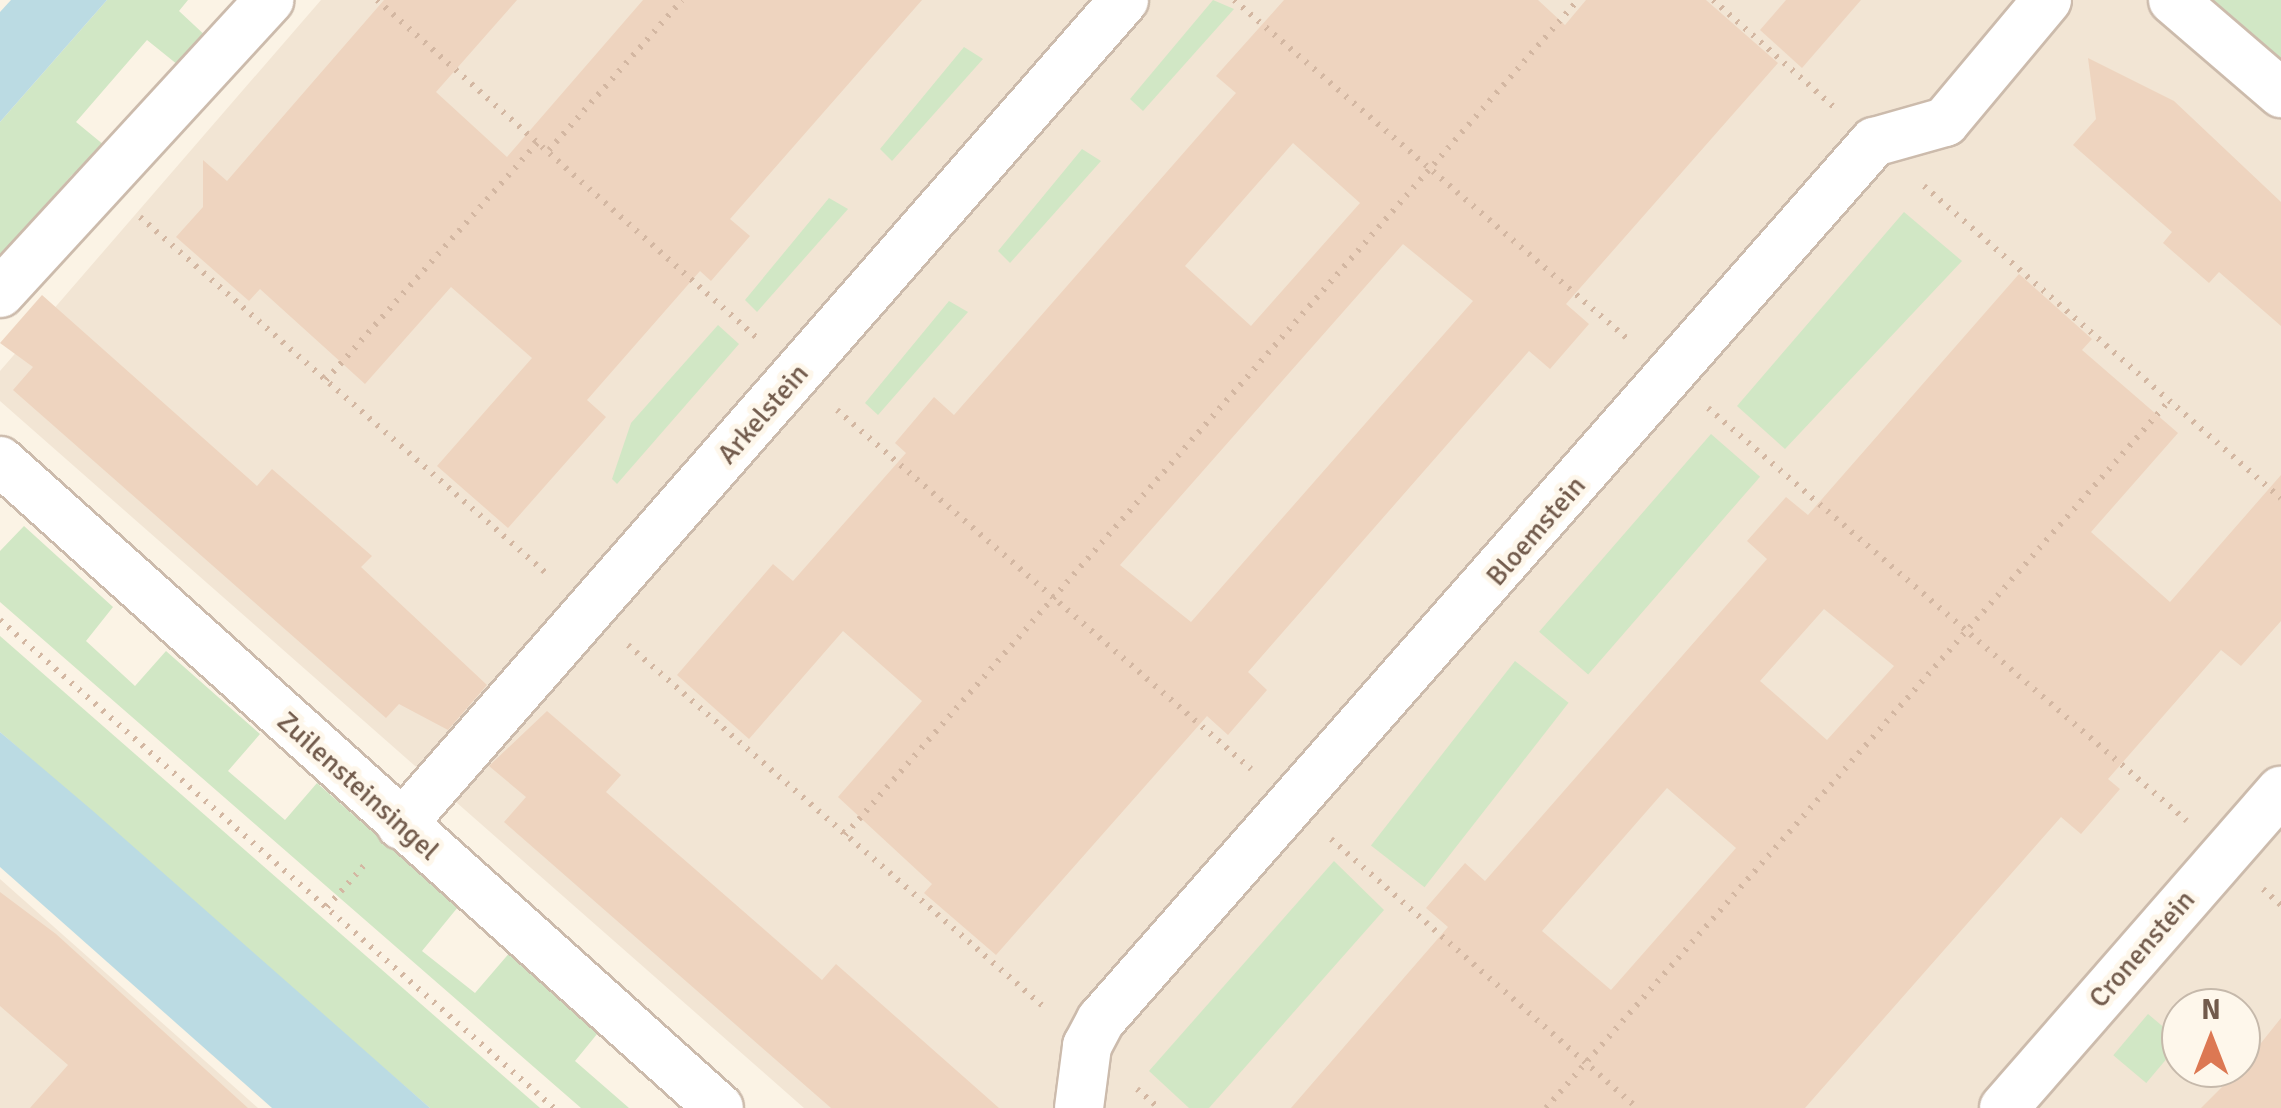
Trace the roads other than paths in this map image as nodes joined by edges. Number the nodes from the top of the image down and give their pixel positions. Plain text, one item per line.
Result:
1 (268, 0) edge
2 (1124, 0) edge
3 (2047, 0) edge
4 (2173, 0) edge
5 (2281, 93) edge
6 (0, 292) edge
7 (0, 461) edge
8 (2281, 791) edge
9 (400, 825) junction
10 (720, 1108) edge
11 (1078, 1108) edge
12 (2004, 1108) edge

1 - 6 street
2 - 9 street, Arkelstein
3 - 11 street, Bloemstein
4 - 5 street
7 - 9 street, Zuilensteinsingel
8 - 12 street, Cronenstein
9 - 10 street, Zuilensteinsingel

